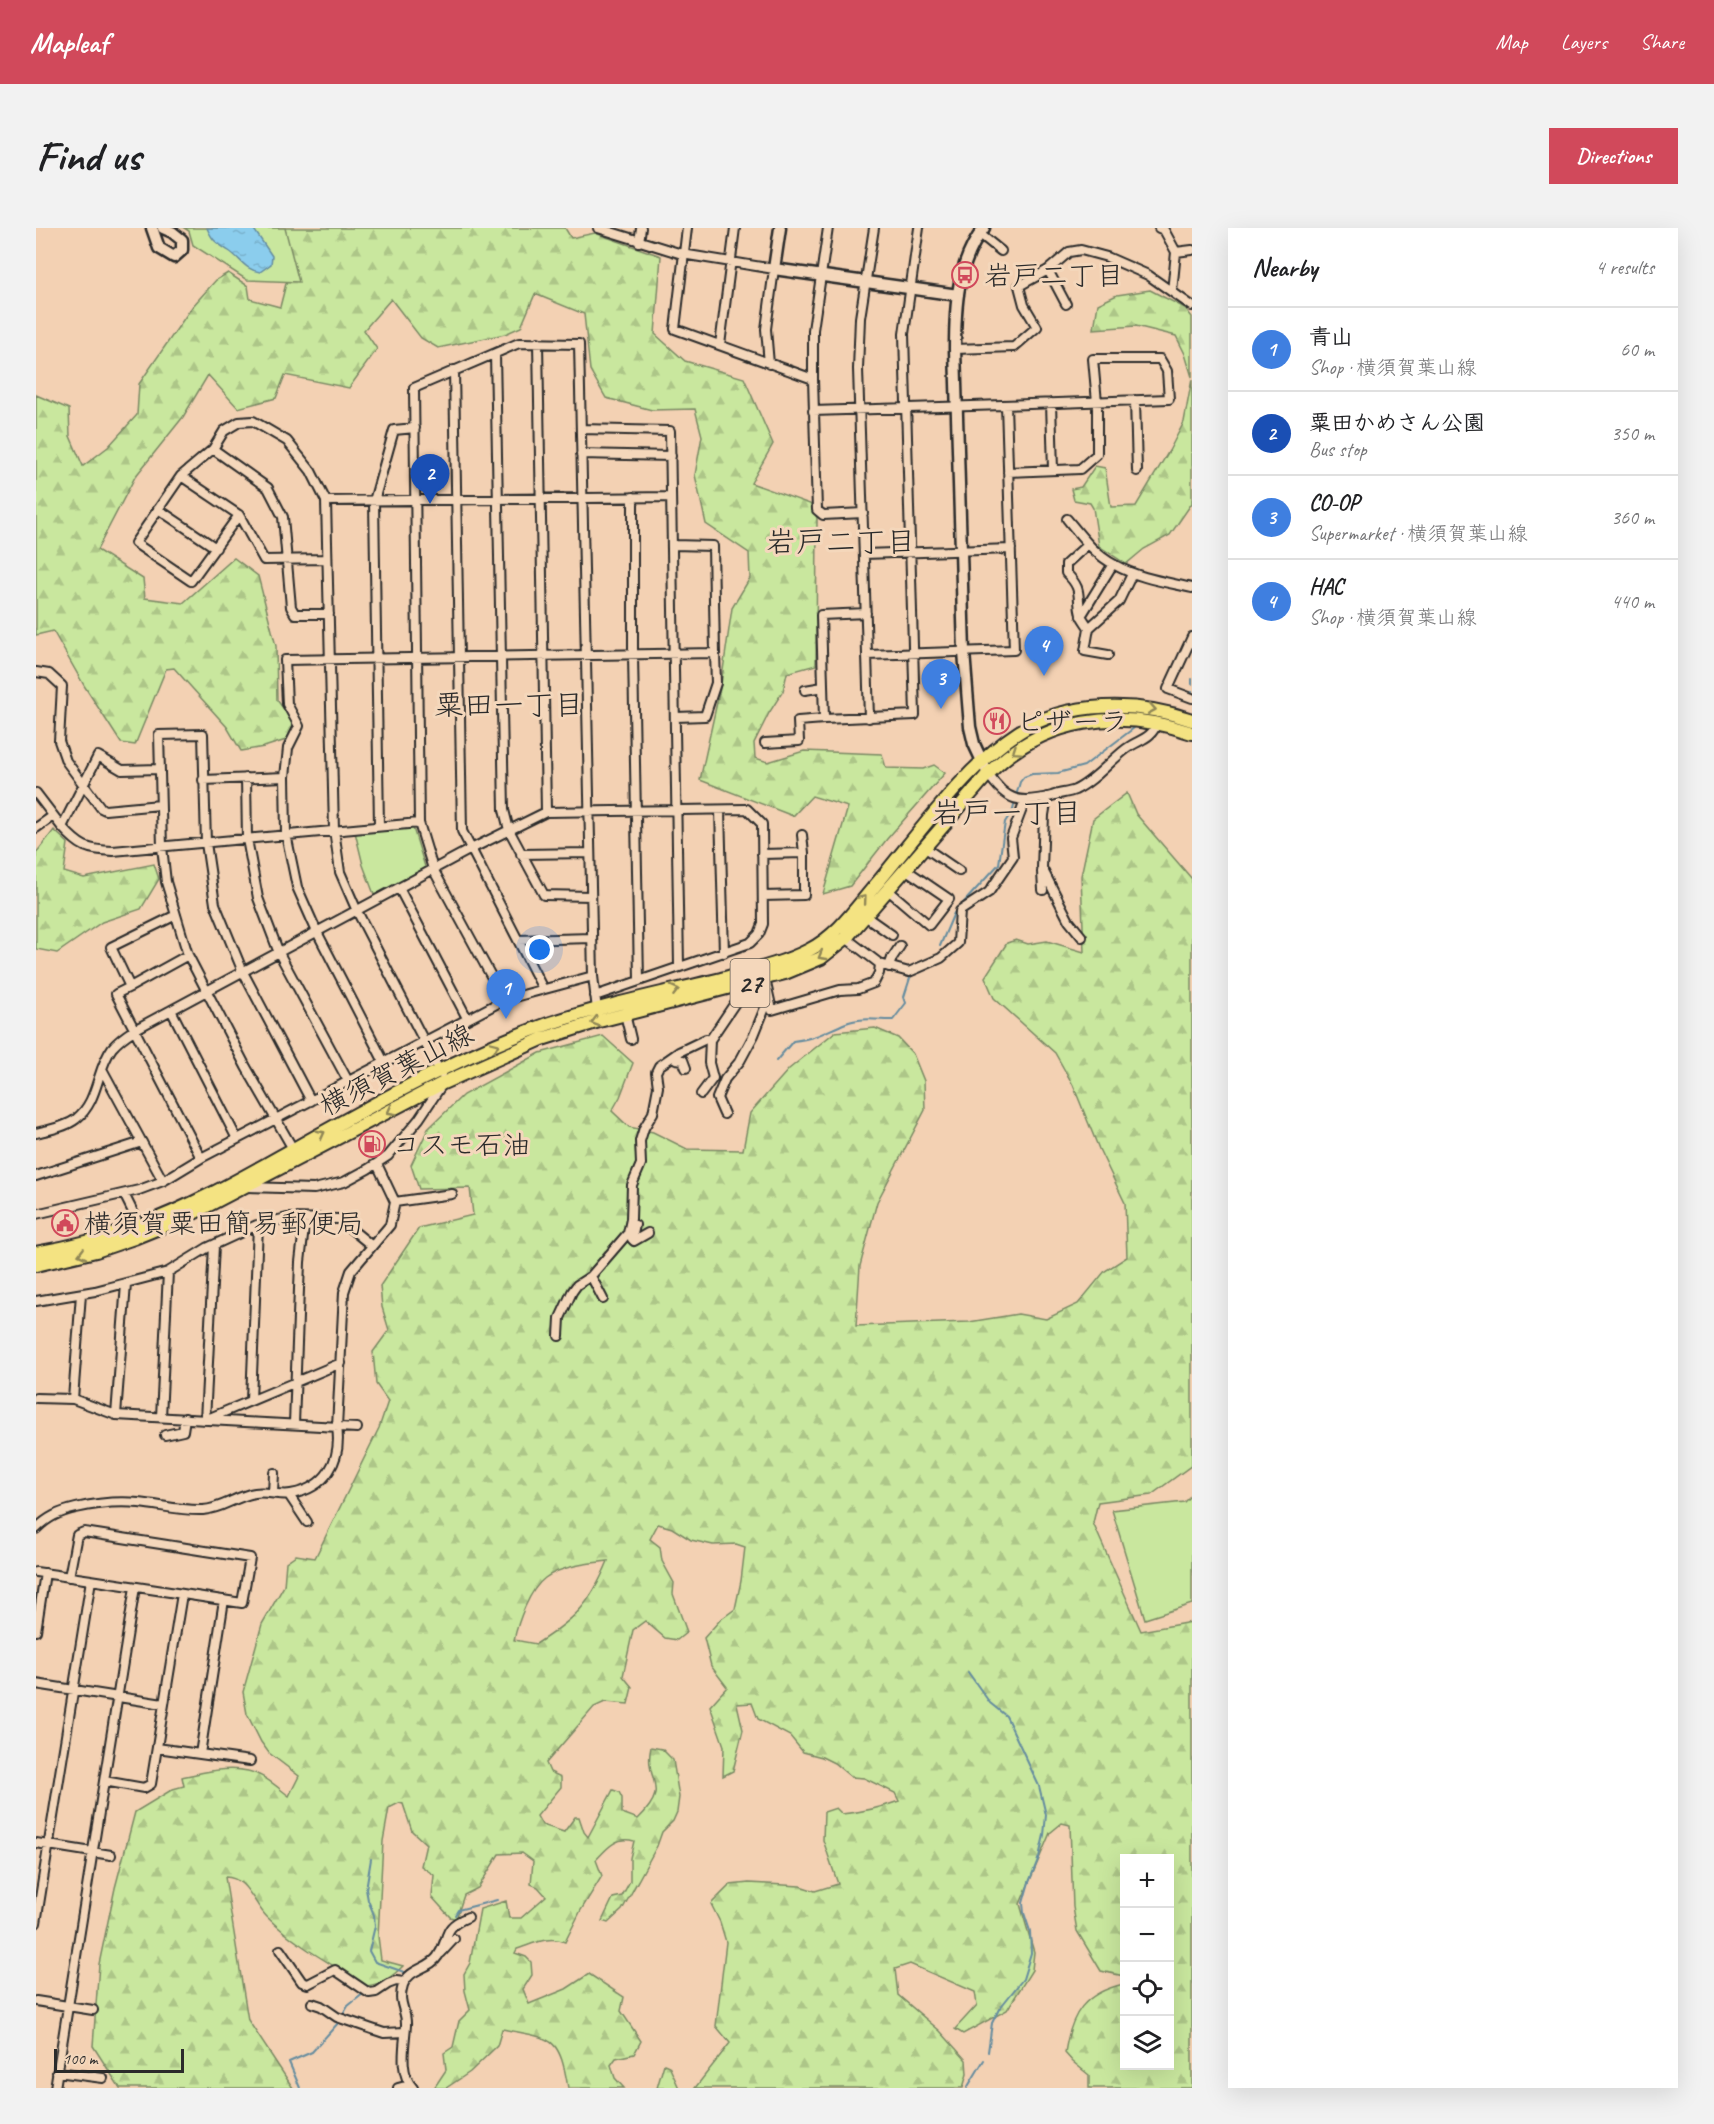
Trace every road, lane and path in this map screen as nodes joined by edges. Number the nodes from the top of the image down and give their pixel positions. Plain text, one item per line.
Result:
1 (152, 228) edge
2 (163, 228) edge
3 (598, 228) edge
4 (642, 228) edge
5 (687, 228) edge
6 (735, 228) edge
7 (780, 228) edge
8 (828, 228) edge
9 (874, 228) edge
10 (919, 228) edge
11 (1159, 228) edge
12 (978, 232) edge
13 (639, 242) junction
14 (1192, 250) edge
15 (1001, 251) dead end
16 (1176, 252) junction
17 (682, 254) junction
18 (730, 262) junction
19 (774, 269) junction
20 (1048, 270) junction
21 (821, 276) junction
22 (865, 282) junction
23 (910, 289) junction
24 (1172, 292) junction
25 (958, 296) junction
26 (1066, 304) dead end
27 (1192, 306) edge
28 (538, 342) junction
29 (720, 345) junction
30 (955, 349) junction
31 (495, 354) junction
32 (769, 364) junction
33 (454, 370) junction
34 (813, 379) junction
35 (1135, 400) junction
36 (1097, 402) junction
37 (1051, 403) junction
38 (1006, 405) junction
39 (956, 407) junction
40 (906, 408) junction
41 (860, 410) junction
42 (813, 411) junction
43 (415, 428) junction
44 (581, 429) junction
45 (213, 449) junction
46 (581, 454) junction
47 (671, 456) junction
48 (1053, 470) junction
49 (1137, 471) dead end
50 (1008, 472) junction
51 (181, 476) junction
52 (633, 497) junction
53 (671, 497) junction
54 (541, 498) junction
55 (582, 498) junction
56 (499, 499) junction
57 (414, 500) junction
58 (458, 500) junction
59 (326, 501) junction
60 (374, 501) junction
61 (158, 509) junction
62 (863, 513) junction
63 (239, 515) junction
64 (1067, 519) dead end
65 (1088, 544) junction
66 (673, 545) junction
67 (216, 548) junction
68 (1011, 549) junction
69 (960, 551) junction
70 (910, 552) junction
71 (864, 554) junction
72 (327, 560) junction
73 (286, 561) junction
74 (1113, 564) junction
75 (1132, 573) junction
76 (1192, 588) edge
77 (866, 613) junction
78 (329, 614) junction
79 (1081, 616) junction
80 (1089, 628) junction
81 (1192, 637) edge
82 (964, 652) junction
83 (715, 653) junction
84 (914, 653) junction
85 (586, 655) junction
86 (633, 655) junction
87 (676, 655) junction
88 (867, 655) junction
89 (1108, 655) dead end
90 (502, 656) junction
91 (543, 656) junction
92 (375, 657) junction
93 (418, 657) junction
94 (460, 657) junction
95 (330, 659) junction
96 (36, 672) edge
97 (823, 687) junction
98 (805, 690) dead end
99 (1192, 698) edge
100 (676, 717) junction
101 (869, 718) junction
102 (824, 719) junction
103 (1157, 723) junction
104 (1191, 726) edge
105 (765, 743) dead end
106 (982, 761) junction
107 (159, 769) junction
108 (988, 774) junction
109 (285, 777) junction
110 (246, 778) junction
111 (203, 780) junction
112 (83, 785) junction
113 (36, 793) edge
114 (1047, 797) junction
115 (1025, 801) junction
116 (160, 805) junction
117 (635, 811) junction
118 (678, 811) junction
119 (720, 811) junction
120 (546, 812) junction
121 (589, 812) junction
122 (53, 816) junction
123 (419, 823) junction
124 (379, 826) junction
125 (62, 827) junction
126 (36, 828) edge
127 (334, 830) junction
128 (509, 830) junction
129 (286, 834) junction
130 (802, 836) dead end
131 (247, 839) junction
132 (206, 843) junction
133 (924, 847) junction
134 (162, 848) junction
135 (471, 849) junction
136 (590, 853) junction
137 (804, 853) junction
138 (521, 854) junction
139 (762, 854) junction
140 (1042, 868) junction
141 (906, 869) junction
142 (433, 870) junction
143 (959, 871) dead end
144 (399, 888) junction
145 (888, 890) junction
146 (1042, 890) dead end
147 (591, 896) junction
148 (763, 896) junction
149 (357, 911) junction
150 (176, 915) junction
151 (865, 916) junction
152 (317, 932) junction
153 (892, 935) dead end
154 (1082, 937) dead end
155 (592, 938) junction
156 (846, 938) junction
157 (518, 940) junction
158 (900, 946) dead end
159 (279, 953) junction
160 (723, 953) junction
161 (188, 955) junction
162 (880, 964) junction
163 (679, 966) junction
164 (889, 967) junction
165 (243, 972) junction
166 (593, 975) junction
167 (765, 979) junction
168 (639, 980) junction
169 (741, 985) junction
170 (130, 987) junction
171 (543, 989) junction
172 (208, 991) junction
173 (595, 996) junction
174 (769, 998) junction
175 (504, 1000) junction
176 (171, 1010) junction
177 (597, 1010) junction
178 (625, 1014) junction
179 (467, 1018) junction
180 (134, 1030) junction
181 (631, 1039) dead end
182 (424, 1040) junction
183 (710, 1040) junction
184 (679, 1052) junction
185 (384, 1062) junction
186 (686, 1068) dead end
187 (102, 1069) junction
188 (441, 1077) junction
189 (348, 1081) junction
190 (701, 1094) dead end
191 (311, 1101) junction
192 (724, 1114) dead end
193 (277, 1119) junction
194 (36, 1133) edge
195 (237, 1139) junction
196 (142, 1142) junction
197 (293, 1149) junction
198 (201, 1158) junction
199 (377, 1164) junction
200 (36, 1176) edge
201 (163, 1181) junction
202 (246, 1187) junction
203 (124, 1194) junction
204 (452, 1194) dead end
205 (395, 1202) junction
206 (36, 1214) edge
207 (305, 1219) junction
208 (631, 1219) junction
209 (258, 1225) junction
210 (140, 1226) junction
211 (648, 1233) dead end
212 (214, 1246) junction
213 (372, 1246) junction
214 (36, 1253) edge
215 (36, 1265) edge
216 (168, 1272) junction
217 (591, 1276) junction
218 (126, 1284) junction
219 (81, 1294) junction
220 (603, 1299) dead end
221 (36, 1301) edge
222 (559, 1336) dead end
223 (341, 1363) junction
224 (296, 1382) junction
225 (36, 1398) edge
226 (73, 1399) junction
227 (251, 1400) junction
228 (116, 1415) junction
229 (161, 1417) junction
230 (185, 1418) junction
231 (205, 1420) junction
232 (294, 1424) junction
233 (337, 1427) junction
234 (357, 1428) dead end
235 (165, 1435) dead end
236 (274, 1473) dead end
237 (273, 1493) junction
238 (290, 1495) junction
239 (307, 1522) dead end
240 (36, 1529) edge
241 (36, 1572) edge
242 (45, 1573) junction
243 (69, 1577) junction
244 (91, 1580) junction
245 (135, 1587) junction
246 (182, 1594) junction
247 (224, 1600) junction
248 (36, 1632) edge
249 (36, 1684) edge
250 (74, 1690) junction
251 (117, 1697) junction
252 (163, 1704) junction
253 (157, 1748) junction
254 (200, 1754) junction
255 (250, 1761) dead end
256 (104, 1780) junction
257 (36, 1843) edge
258 (49, 1845) junction
259 (93, 1852) junction
260 (111, 1855) dead end
261 (468, 1917) dead end
262 (36, 1923) edge
263 (454, 1939) dead end
264 (280, 1950) dead end
265 (438, 1956) junction
266 (404, 1982) junction
267 (36, 2001) edge
268 (312, 2003) dead end
269 (68, 2006) junction
270 (93, 2010) dead end
271 (405, 2032) junction
272 (57, 2072) junction
273 (102, 2078) dead end
274 (411, 2086) edge
275 (55, 2088) edge
276 (398, 2088) edge

1 - 2 street
3 - 13 street
4 - 13 street
5 - 17 street
6 - 18 street
7 - 19 street
8 - 21 street
9 - 22 street
10 - 23 street
11 - 16 street
12 - 15 street
12 - 25 street
13 - 17 street
14 - 16 street
16 - 24 street
17 - 18 street
17 - 29 street
18 - 19 street
18 - 29 street
19 - 21 street
19 - 32 street
20 - 24 street
20 - 26 street
20 - 30 street
21 - 22 street
21 - 34 street
22 - 23 street
22 - 41 street
23 - 25 street
23 - 40 street
24 - 27 street
25 - 30 street
28 - 31 street
28 - 44 street
28 - 54 street
29 - 32 street
30 - 39 street
31 - 33 street
31 - 56 street
32 - 34 street
33 - 43 street
33 - 58 street
34 - 42 street
35 - 36 street
35 - 36 street
35 - 49 street
36 - 37 street
36 - 48 street
37 - 38 street
37 - 48 street
38 - 39 street
38 - 50 street
39 - 40 street
39 - 69 street
40 - 41 street
40 - 70 street
41 - 42 street
41 - 62 street
42 - 62 street
43 - 57 street
43 - 60 street
44 - 46 street
44 - 47 street
45 - 51 street
45 - 59 street
45 - 73 street
46 - 47 street
46 - 55 street
47 - 53 street
48 - 50 street
50 - 68 street
51 - 61 street
51 - 63 street
52 - 53 street
52 - 55 street
52 - 86 street
53 - 66 street
54 - 55 street
54 - 56 street
54 - 91 street
55 - 85 street
56 - 58 street
56 - 90 street
57 - 58 street
57 - 60 street
57 - 93 street
58 - 94 street
59 - 60 street
59 - 72 street
60 - 92 street
61 - 67 street
61 - 67 street
62 - 71 street
63 - 67 street
63 - 73 street
64 - 65 street
65 - 74 street
65 - 79 street
66 - 83 street
66 - 87 street
68 - 69 street
68 - 82 street
69 - 70 street
69 - 82 street
70 - 71 street
70 - 84 street
71 - 77 street
72 - 73 street
72 - 78 street
73 - 78 street
74 - 75 street
74 - 79 street
75 - 76 street
75 - 80 street
77 - 88 street
77 - 97 street
78 - 95 street
79 - 80 street
80 - 89 street
81 - 99 street
82 - 84 street
82 - 106 street
83 - 87 street
83 - 100 street
84 - 88 street
84 - 101 street
85 - 86 street
85 - 91 street
85 - 121 street
86 - 87 street
86 - 117 street
87 - 100 street
88 - 101 street
90 - 91 street
90 - 94 street
90 - 128 street
91 - 120 street
92 - 93 street
92 - 95 street
92 - 124 street
93 - 94 street
93 - 123 street
94 - 135 street
95 - 109 street
95 - 127 street
96 - 112 street
97 - 98 street
97 - 102 street
100 - 118 street
101 - 102 street
102 - 105 street
103 - 104 main road, 横須賀葉山線 / 27
103 -> 108 main road, 横須賀葉山線 / 27
103 - 114 street
106 -> 104 main road, 横須賀葉山線 / 27
106 - 108 street
177 -> 106 main road, 横須賀葉山線 / 27
107 - 111 street
107 - 112 street
107 - 116 street
108 - 115 street
108 - 133 main road, 横須賀葉山線 / 27
109 - 110 street
109 - 129 street
110 - 111 street
110 - 131 street
111 - 132 street
112 - 116 street
112 - 125 street
113 - 122 street
114 - 115 street
114 - 140 street
115 - 164 street
116 - 134 street
117 - 118 street
117 - 121 street
117 - 168 street
118 - 119 street
118 - 163 street
119 - 139 street
119 - 160 street
120 - 121 street
120 - 128 street
121 - 136 street
122 - 125 street
122 - 126 street
123 - 124 street
123 - 142 street
124 - 127 street
125 - 134 street
127 - 129 street
127 - 149 street
128 - 135 street
128 - 138 street
129 - 131 street
129 - 152 street
130 - 137 street
131 - 132 street
131 - 159 street
132 - 134 street
132 - 165 street
133 - 141 main road, 横須賀葉山線 / 27
133 - 143 street
134 - 150 street
135 - 142 street
135 - 157 street
136 - 138 street
136 - 147 street
137 - 139 street
137 - 148 street
138 - 147 street
139 - 148 street
140 - 146 street
140 - 154 street
141 - 145 main road, 横須賀葉山線 / 27
141 - 145 street
142 - 144 street
142 - 175 street
144 - 149 street
144 - 179 street
145 - 151 main road, 横須賀葉山線 / 27
147 - 155 street
148 - 160 street
149 - 152 street
149 - 182 street
150 - 161 street
150 - 170 street
151 - 153 street
151 - 156 main road, 横須賀葉山線 / 27
152 - 159 street
152 - 185 street
155 - 157 street
155 - 166 street
156 - 162 street
156 -> 167 main road, 横須賀葉山線 / 27
157 - 171 street
158 - 164 street
159 - 165 street
159 - 189 street
160 - 163 street
161 - 170 street
161 - 172 street
162 - 164 street
162 - 174 street
163 - 168 street
165 - 172 street
165 - 191 street
166 - 171 street
166 - 173 street
167 - 169 main road, 横須賀葉山線 / 27
167 - 174 street
168 - 173 street
169 - 178 main road, 横須賀葉山線 / 27
169 - 183 street
170 - 180 street
171 - 175 street
172 - 176 street
172 - 193 street
173 - 177 street
174 - 192 street
175 - 179 street
176 - 180 street
176 - 195 street
188 -> 177 main road, 横須賀葉山線 / 27
178 - 181 street
178 -> 188 main road, 横須賀葉山線 / 27
179 - 182 street
180 - 187 street
180 - 198 street
182 - 185 street
182 - 188 street
183 - 184 street
183 - 190 street
184 - 186 street
184 - 208 street
185 - 189 street
187 - 194 street
187 - 196 street
197 -> 188 main road, 横須賀葉山線 / 27
188 - 199 street
188 -> 202 main road, 横須賀葉山線 / 27
189 - 191 street
191 - 193 street
193 - 195 street
193 - 197 street
195 - 198 street
196 - 200 street
196 - 201 street
197 - 210 main road, 横須賀葉山線 / 27
198 - 201 street
199 - 202 street
199 - 205 street
201 - 203 street
202 -> 215 main road, 横須賀葉山線 / 27
203 - 206 street
203 - 210 street
204 - 205 street
205 - 213 street
207 - 209 street
207 - 213 street
207 - 224 street
208 - 211 street
208 - 217 street
209 - 212 street
209 - 227 street
210 - 214 main road, 横須賀葉山線 / 27
212 - 216 street
212 - 231 street
213 - 223 street
216 - 218 street
216 - 229 street
217 - 220 street
217 - 222 street
218 - 219 street
218 - 228 street
219 - 221 street
219 - 226 street
223 - 224 street
223 - 233 street
224 - 227 street
224 - 232 street
225 - 226 street
226 - 228 street
227 - 231 street
228 - 229 street
229 - 230 street
230 - 231 street
230 - 235 street
231 - 232 street
232 - 233 street
233 - 234 street
233 - 238 street
236 - 237 street
237 - 238 street
237 - 240 street
238 - 239 street
241 - 242 street
242 - 243 street
242 - 248 street
243 - 244 street
243 - 247 street
244 - 245 street
244 - 250 street
245 - 246 street
245 - 251 street
246 - 247 street
246 - 252 street
247 - 254 street
249 - 250 street
250 - 251 street
250 - 258 street
251 - 252 street
251 - 256 street
252 - 253 street
253 - 254 street
253 - 256 street
254 - 255 street
256 - 259 street
257 - 258 street
258 - 259 street
258 - 262 street
259 - 260 street
259 - 269 street
261 - 265 street
263 - 265 street
264 - 266 street
265 - 266 street
266 - 271 street
267 - 269 street
268 - 271 street
269 - 270 street
269 - 272 street
271 - 274 street
272 - 273 street
272 - 275 street
274 - 276 street

